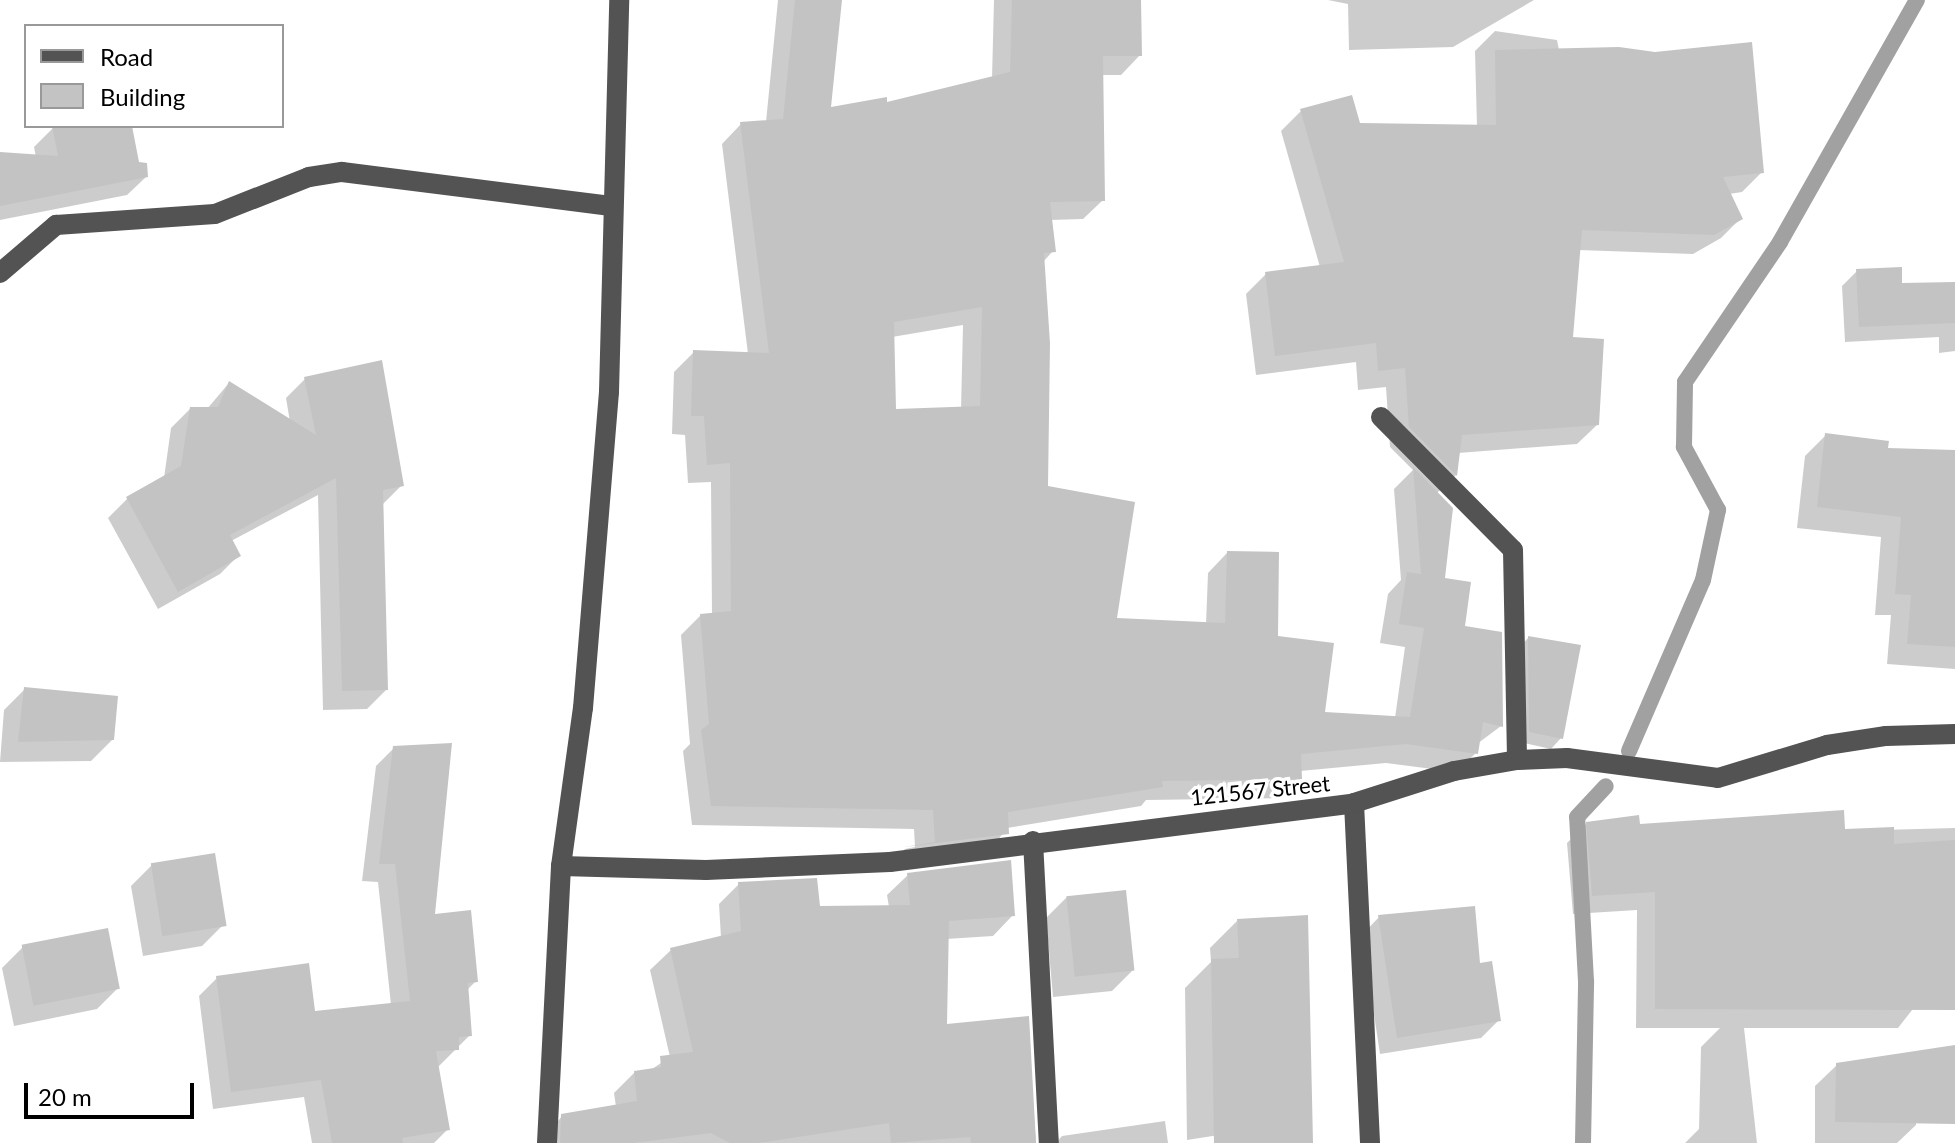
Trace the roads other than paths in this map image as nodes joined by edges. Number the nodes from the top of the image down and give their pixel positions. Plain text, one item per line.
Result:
1 (619, 0) edge
2 (613, 206) junction
3 (0, 273) edge
4 (1381, 417) dead end
5 (1955, 734) edge
6 (1517, 760) junction
7 (1354, 803) junction
8 (1033, 841) junction
9 (561, 866) junction
10 (547, 1143) edge
11 (1049, 1143) edge
12 (1370, 1143) edge

1 - 2 street
2 - 3 street
2 - 9 street
4 - 6 street
5 - 6 street, 121567 Street
6 - 7 street, 121567 Street
7 - 8 street, 121567 Street
7 - 12 street
8 - 9 street, 121567 Street
8 - 11 street
9 - 10 street

